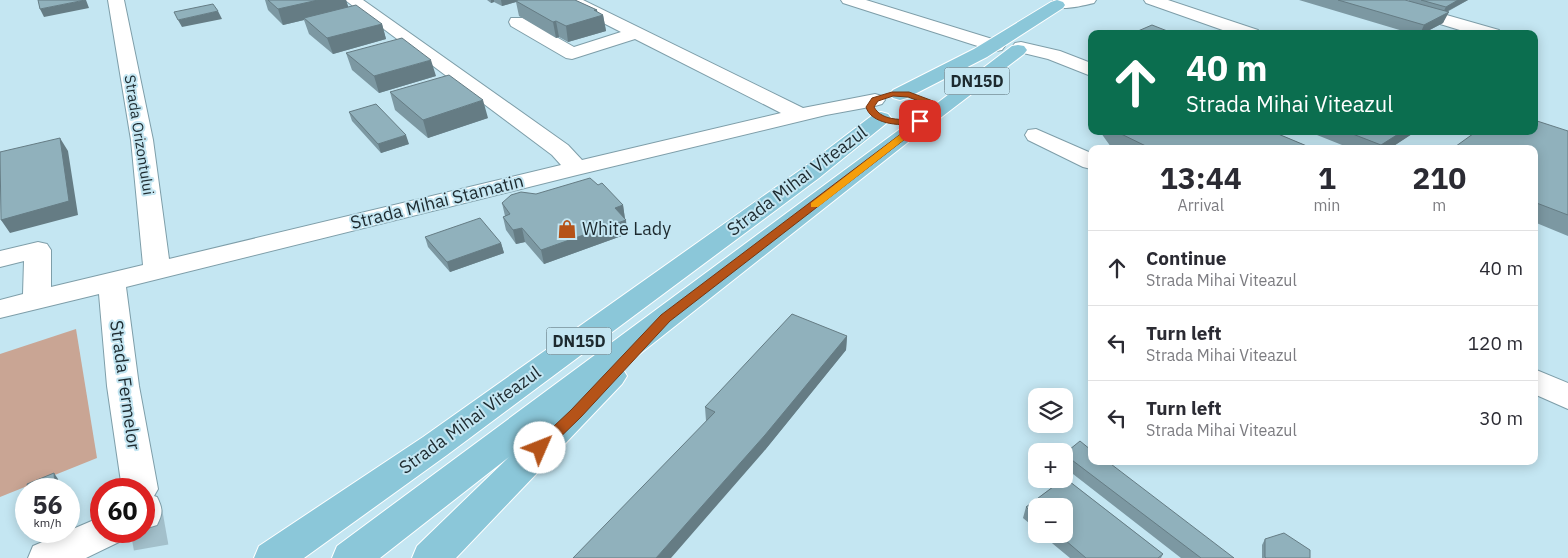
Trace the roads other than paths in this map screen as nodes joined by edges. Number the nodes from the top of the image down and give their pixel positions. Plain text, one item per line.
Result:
1 (116, 0) edge
2 (353, 0) edge
3 (570, 0) edge
4 (849, 0) edge
5 (1088, 0) edge
6 (1152, 0) edge
7 (1377, 0) edge
8 (1059, 3) edge
9 (517, 22) dead end
10 (1240, 30) edge
11 (1479, 30) edge
12 (637, 33) junction
13 (996, 46) junction
14 (1021, 47) junction
15 (1088, 69) edge
16 (900, 94) junction
17 (878, 109) junction
18 (801, 115) junction
19 (929, 117) junction
20 (1036, 135) dead end
21 (1088, 161) edge
22 (577, 168) junction
23 (0, 258) edge
24 (157, 270) junction
25 (112, 282) junction
26 (37, 300) junction
27 (0, 309) edge
28 (666, 318) junction
29 (1538, 382) edge
30 (1568, 397) edge
31 (138, 478) edge
32 (90, 538) edge
33 (47, 558) edge
34 (273, 558) edge
35 (351, 558) edge
36 (431, 558) edge

1 - 24 street, Strada Orizontului
2 - 22 street
3 - 12 street
4 - 13 street
5 - 8 street
6 - 10 street
7 - 11 street
8 - 13 main road, Strada Mihai Viteazul / DN15D
8 - 14 main road, Strada Mihai Viteazul / DN15D
9 - 12 street
12 - 18 street
13 - 16 main road, Strada Mihai Viteazul / DN15D
14 - 15 street
14 - 19 main road, Strada Mihai Viteazul / DN15D
16 - 17 main road, Strada Mihai Viteazul / DN15D
16 - 19 main road, Strada Mihai Viteazul / DN15D
17 - 18 street, Strada Mihai Stamatin
17 - 19 main road, Strada Mihai Viteazul / DN15D
17 - 34 main road, Strada Mihai Viteazul / DN15D
18 - 22 street, Strada Mihai Stamatin
19 - 28 main road, Strada Mihai Viteazul / DN15D
20 - 21 street
22 - 24 street, Strada Mihai Stamatin
23 - 26 street
24 - 25 street, Strada Mihai Stamatin
25 - 26 street, Strada Mihai Stamatin
25 - 31 street, Strada Fermelor
26 - 27 street, Strada Mihai Stamatin
28 - 35 main road, Strada Mihai Viteazul / DN15D
28 - 36 main road
29 - 30 street
32 - 33 street

